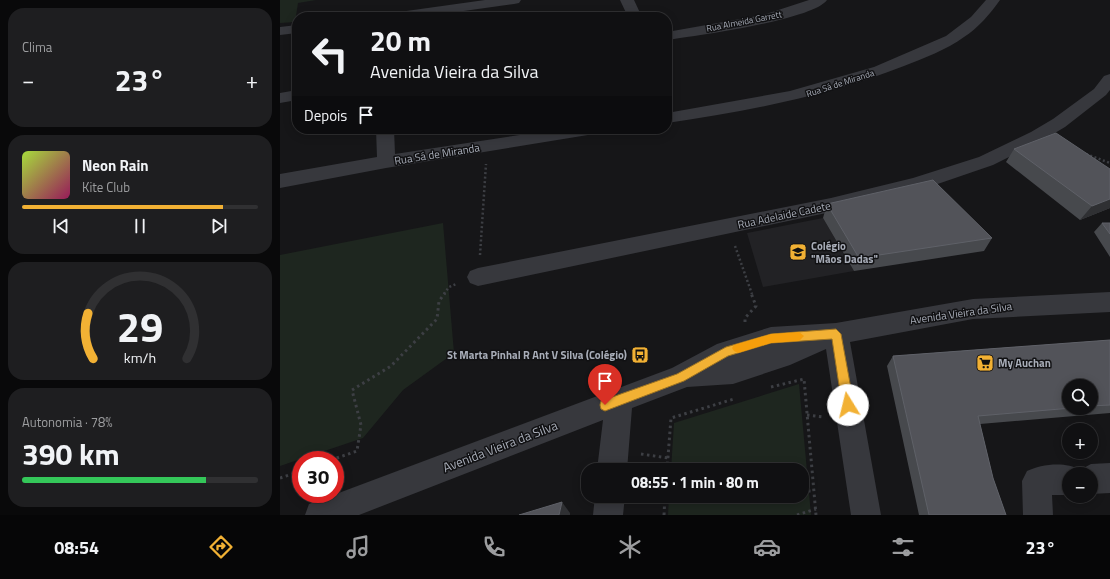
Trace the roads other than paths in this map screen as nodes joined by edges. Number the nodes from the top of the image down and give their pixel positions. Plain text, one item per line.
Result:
1 (514, 0) edge
2 (627, 0) edge
3 (820, 0) edge
4 (993, 0) edge
5 (461, 4) edge
6 (419, 12) edge
7 (633, 12) edge
8 (292, 30) edge
9 (280, 31) edge
10 (672, 35) edge
11 (1110, 79) edge
12 (292, 96) edge
13 (280, 98) edge
14 (672, 117) edge
15 (385, 134) edge
16 (563, 134) edge
17 (386, 162) junction
18 (280, 181) edge
19 (478, 277) road end
20 (1110, 302) edge
21 (836, 334) junction
22 (680, 377) junction
23 (619, 400) junction
24 (613, 463) edge
25 (1110, 478) edge
26 (1098, 479) edge
27 (1062, 480) edge
28 (609, 503) edge
29 (320, 515) edge
30 (608, 515) edge
31 (866, 515) edge
32 (1038, 515) edge

1 - 5 street
2 - 7 street
3 - 10 street, Rua Almeida Garrett
4 - 14 street, Rua Sá de Miranda
5 - 6 street
8 - 9 street
11 - 19 street, Rua Adelaide Cadete
12 - 13 street
15 - 17 street
16 - 17 street, Rua Sá de Miranda
17 - 18 street, Rua Sá de Miranda
20 - 21 street, Avenida Vieira da Silva
21 - 22 street, Avenida Vieira da Silva
21 - 22 street, Avenida Vieira da Silva
21 - 31 street
22 - 23 street, Avenida Vieira da Silva
23 - 24 street
23 - 29 street, Avenida Vieira da Silva
25 - 26 street
27 - 32 street
28 - 30 street

